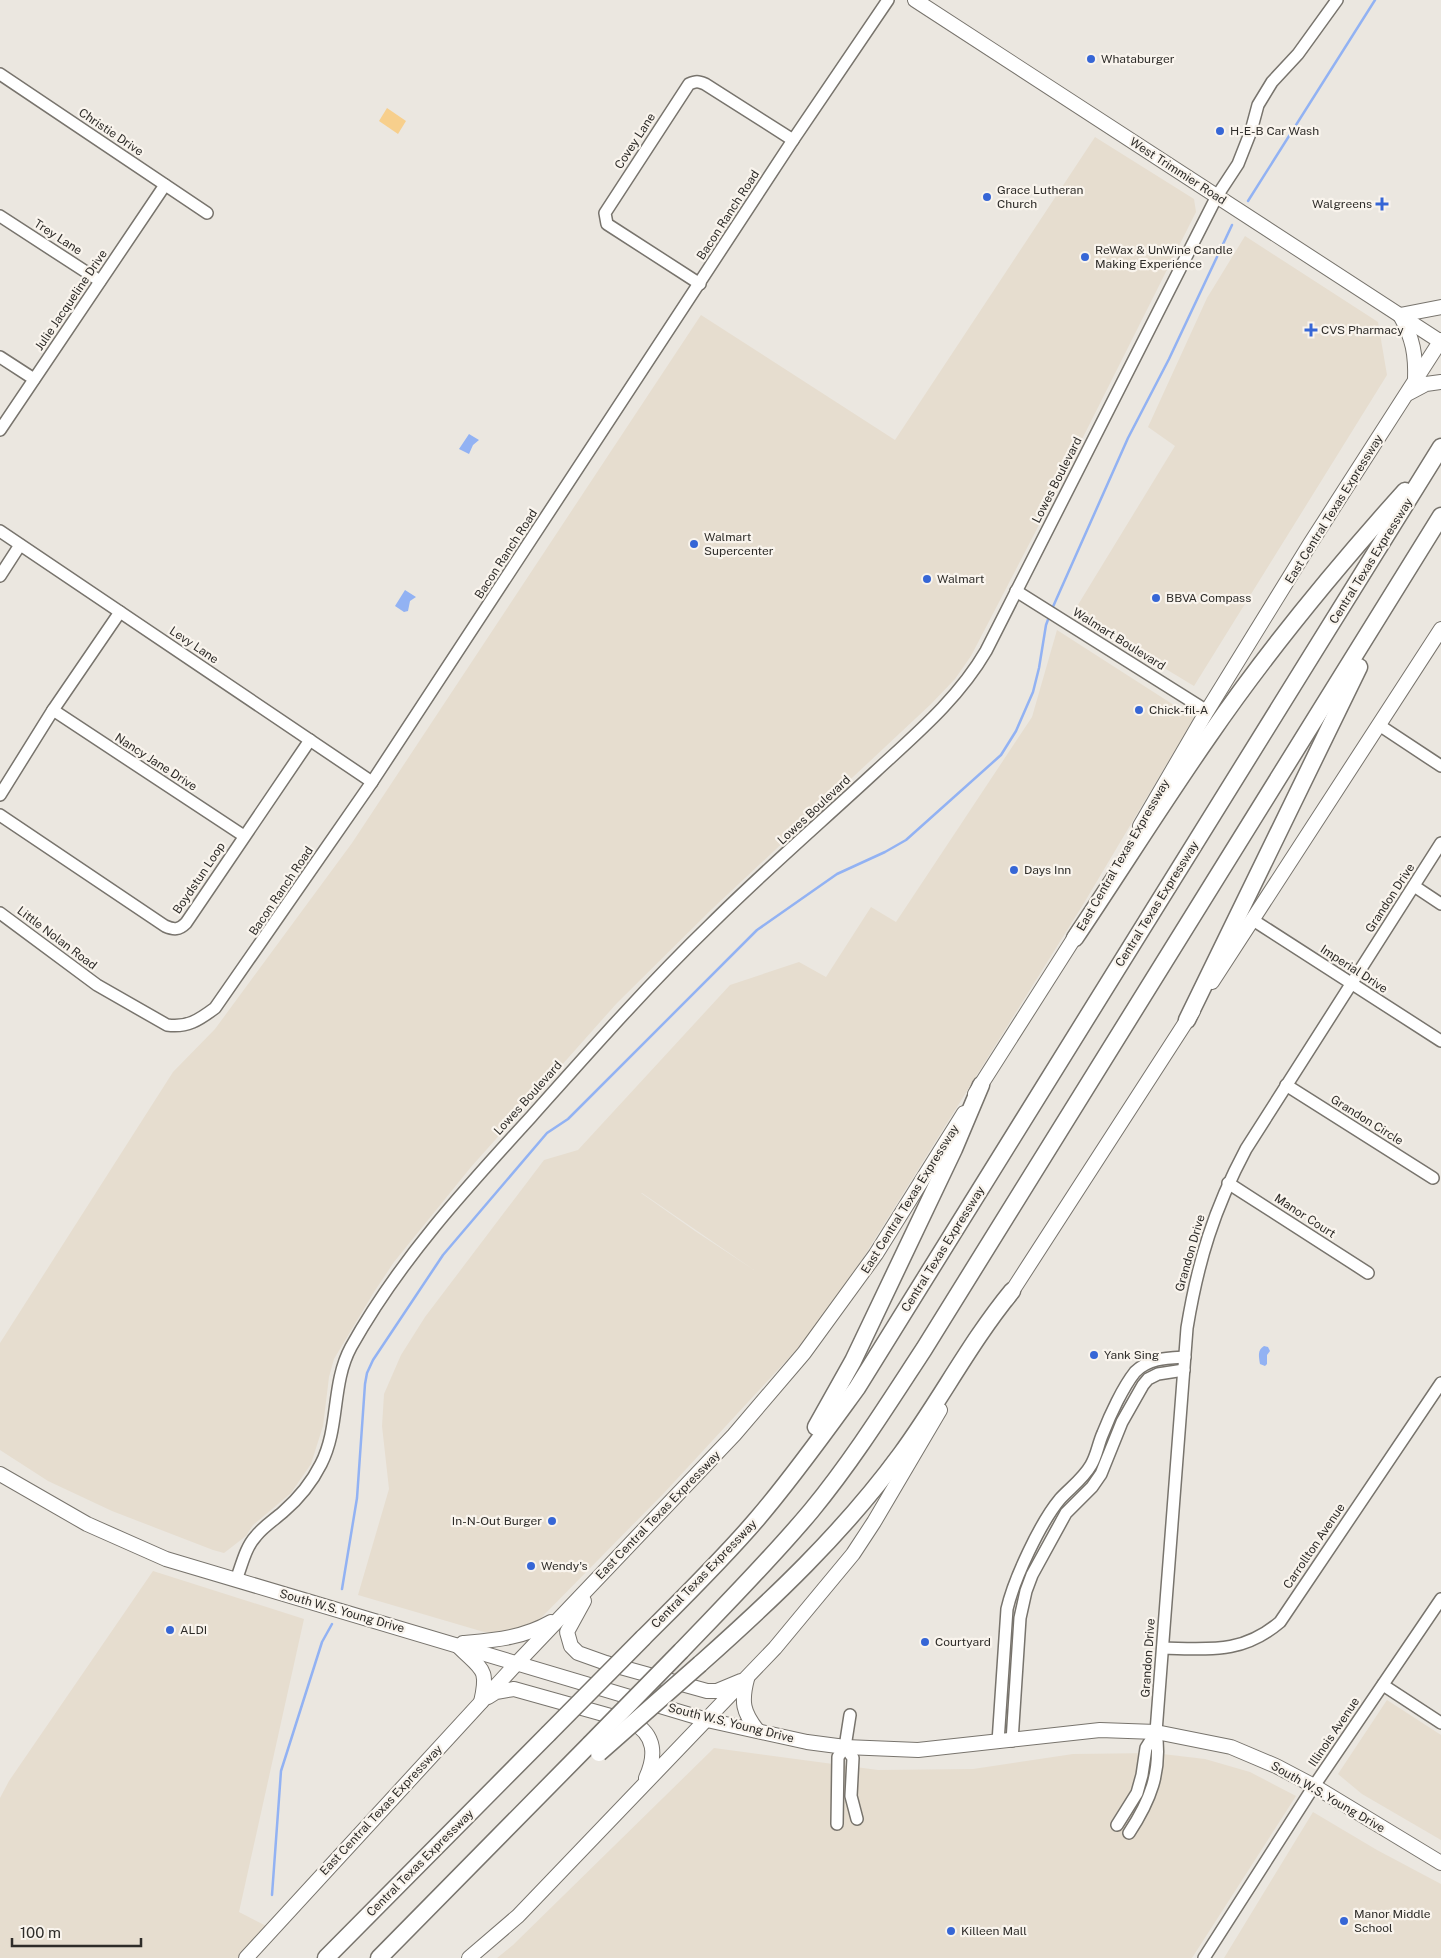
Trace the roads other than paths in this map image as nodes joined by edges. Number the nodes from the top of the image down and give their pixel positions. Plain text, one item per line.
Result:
1 (888, 0) edge
2 (915, 0) edge
3 (1337, 0) edge
4 (0, 74) edge
5 (793, 140) junction
6 (165, 185) junction
7 (1217, 196) junction
8 (207, 213) dead end
9 (0, 216) edge
10 (100, 282) junction
11 (700, 284) junction
12 (1441, 307) edge
13 (1400, 315) junction
14 (1441, 341) edge
15 (0, 357) edge
16 (34, 380) junction
17 (1441, 382) edge
18 (1411, 388) junction
19 (0, 430) edge
20 (1437, 453) edge
21 (1441, 516) edge
22 (0, 531) edge
23 (20, 545) junction
24 (0, 576) edge
25 (1016, 591) junction
26 (120, 612) junction
27 (1382, 612) junction
28 (1441, 628) edge
29 (53, 710) junction
30 (1207, 711) junction
31 (1379, 726) junction
32 (310, 740) junction
33 (1441, 766) edge
34 (372, 782) junction
35 (0, 795) edge
36 (0, 815) edge
37 (244, 836) junction
38 (1441, 844) edge
39 (1414, 886) junction
40 (1441, 904) edge
41 (0, 913) edge
42 (1253, 920) junction
43 (1075, 938) junction
44 (1351, 984) junction
45 (98, 985) joint
46 (1187, 1020) junction
47 (1441, 1042) edge
48 (981, 1085) junction
49 (1286, 1085) junction
50 (1433, 1178) dead end
51 (1228, 1183) junction
52 (1368, 1273) dead end
53 (1012, 1291) junction
54 (1185, 1357) junction
55 (1184, 1370) junction
56 (1441, 1383) edge
57 (1124, 1391) junction
58 (1136, 1397) junction
59 (1101, 1440) junction
60 (1113, 1444) junction
61 (0, 1474) edge
62 (757, 1519) junction
63 (1042, 1528) junction
64 (1056, 1531) junction
65 (1021, 1569) junction
66 (1032, 1575) junction
67 (599, 1577) junction
68 (236, 1580) junction
69 (1441, 1599) edge
70 (562, 1615) junction
71 (456, 1644) junction
72 (1163, 1648) junction
73 (518, 1662) junction
74 (747, 1679) junction
75 (1383, 1685) junction
76 (1002, 1688) junction
77 (1016, 1689) junction
78 (483, 1700) junction
79 (850, 1715) dead end
80 (707, 1720) junction
81 (1441, 1723) edge
82 (757, 1730) junction
83 (1156, 1732) junction
84 (1005, 1742) junction
85 (845, 1747) junction
86 (595, 1748) junction
87 (644, 1784) junction
88 (1314, 1786) junction
89 (857, 1820) dead end
90 (837, 1824) dead end
91 (1117, 1825) dead end
92 (1129, 1833) dead end
93 (1441, 1863) edge
94 (246, 1958) edge
95 (326, 1958) edge
96 (379, 1958) edge
97 (469, 1958) edge
98 (1204, 1958) edge

1 - 5 street, Bacon Ranch Road
2 - 7 main road, West Trimmier Road
3 - 7 street, Lowes Boulevard
4 - 6 street, Christie Drive
5 - 11 street, Bacon Ranch Road
5 - 11 street, Covey Lane
6 - 8 street, Christie Drive
6 - 10 street, Julie Jacqueline Drive
7 - 13 main road, West Trimmier Road
7 - 25 street, Lowes Boulevard
9 - 10 street, Trey Lane
10 - 16 street, Julie Jacqueline Drive
11 - 34 street, Bacon Ranch Road
12 - 13 main road
13 - 14 main road, West Trimmier Road
13 - 18 main road
14 - 18 main road, East Central Texas Expressway
15 - 16 street
16 - 19 street, Julie Jacqueline Drive
17 - 18 main road
18 - 30 main road, East Central Texas Expressway
20 - 43 highway
20 - 62 highway, Central Texas Expressway
21 - 27 highway
22 - 23 street, Levy Lane
23 - 24 street
23 - 26 street, Levy Lane
25 - 30 street, Walmart Boulevard
25 - 68 street, Lowes Boulevard
26 - 29 street
26 - 32 street, Levy Lane
27 - 46 highway
27 - 86 highway, bridge
28 - 31 main road
29 - 35 street
29 - 37 street, Nancy Jane Drive
30 - 43 main road, East Central Texas Expressway
31 - 33 street
31 - 42 main road
32 - 34 street, Levy Lane
32 - 37 street, Boydstun Loop
34 - 45 street, Bacon Ranch Road
36 - 37 street, Boydstun Loop
38 - 39 street, Grandon Drive
39 - 40 street
39 - 44 street, Grandon Drive
41 - 45 street, Little Nolan Road
42 - 44 street, Imperial Drive
42 - 46 main road
43 - 48 main road, East Central Texas Expressway
44 - 47 street, Imperial Drive
44 - 49 street, Grandon Drive
46 - 53 main road
48 - 62 highway
48 - 67 main road, East Central Texas Expressway
49 - 50 street, Grandon Circle
49 - 51 street, Grandon Drive
51 - 52 street, Manor Court
51 - 54 street, Grandon Drive
53 - 74 main road
53 - 86 highway, bridge
54 - 55 street, Grandon Drive
54 - 57 street
55 - 58 street
55 - 72 street, Grandon Drive
56 - 72 street, Carrollton Avenue
57 - 58 street
57 - 59 street
58 - 60 street
59 - 60 street
59 - 63 street
60 - 64 street
61 - 68 main road, South W.S. Young Drive
62 - 95 highway, Central Texas Expressway, bridge
63 - 64 street
63 - 65 street
64 - 66 street
65 - 66 street
65 - 76 street
66 - 77 street
67 - 70 main road, East Central Texas Expressway
67 - 74 main road
68 - 71 main road, South W.S. Young Drive
69 - 75 street, Illinois Avenue
70 - 71 main road
70 - 73 main road, East Central Texas Expressway
71 - 73 main road, South W.S. Young Drive
71 - 78 main road
72 - 83 street, Grandon Drive
73 - 78 main road, East Central Texas Expressway
73 - 80 main road, South W.S. Young Drive
74 - 80 main road
74 - 82 main road
75 - 81 street
75 - 88 street, Illinois Avenue
76 - 77 street
76 - 84 street
77 - 84 street
78 - 87 main road
78 - 94 main road, East Central Texas Expressway
79 - 85 street
80 - 82 main road, South W.S. Young Drive
80 - 87 main road
82 - 85 main road, South W.S. Young Drive
83 - 84 main road, South W.S. Young Drive
83 - 88 main road, South W.S. Young Drive
83 - 91 street
83 - 92 street
84 - 85 main road, South W.S. Young Drive
85 - 89 street
85 - 90 street
86 - 96 highway
87 - 97 main road
88 - 93 main road, South W.S. Young Drive
88 - 98 street, Illinois Avenue

